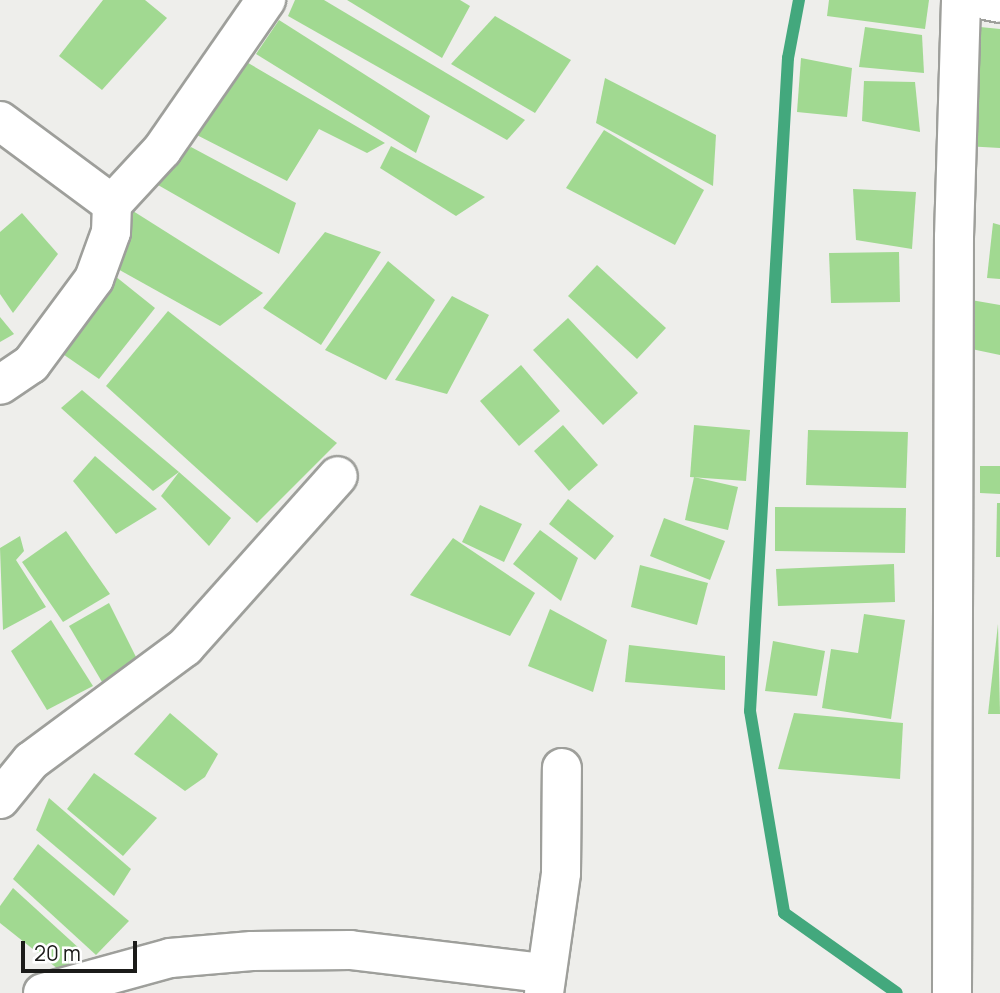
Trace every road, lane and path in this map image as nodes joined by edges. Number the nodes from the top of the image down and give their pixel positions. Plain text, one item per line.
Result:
1 (266, 0) edge
2 (961, 0) edge
3 (985, 0) edge
4 (1000, 3) edge
5 (0, 121) edge
6 (112, 204) junction
7 (0, 385) edge
8 (338, 476) dead end
9 (562, 768) dead end
10 (0, 799) edge
11 (544, 983) edge
12 (952, 990) edge
13 (43, 993) edge

1 - 6 street
2 - 12 street
3 - 4 street
5 - 6 street
6 - 7 street
8 - 10 street
9 - 11 street
11 - 13 street

